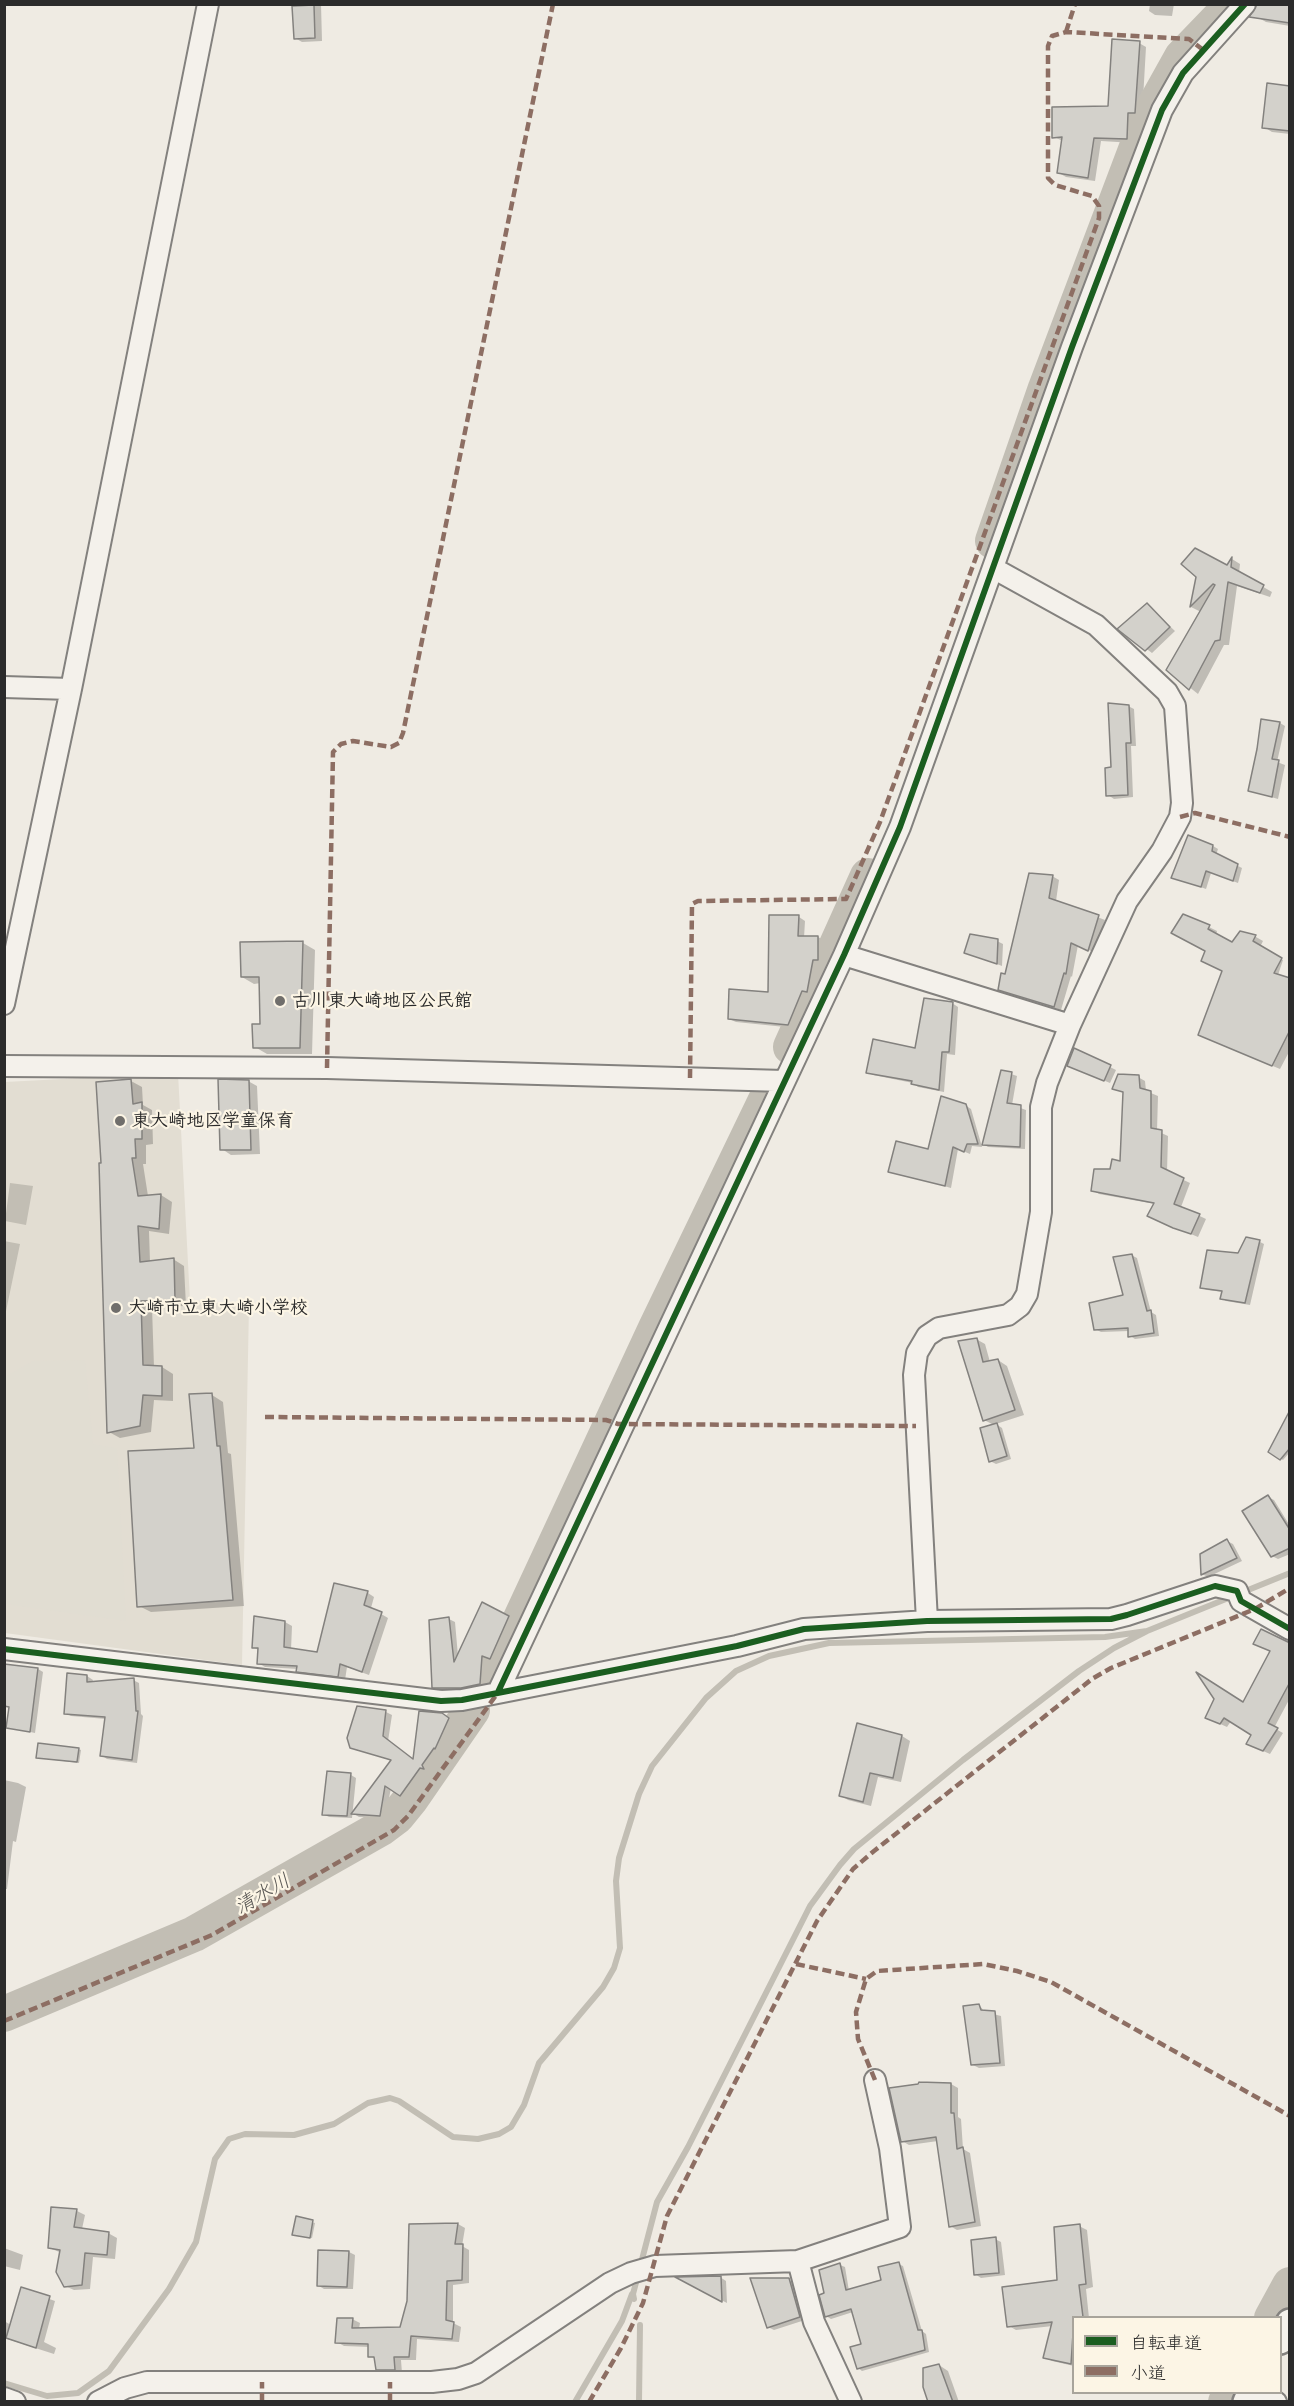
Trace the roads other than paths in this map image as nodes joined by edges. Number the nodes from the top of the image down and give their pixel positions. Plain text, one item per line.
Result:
1 (208, 4) edge
2 (1245, 4) edge
3 (993, 568) junction
4 (4, 687) edge
5 (71, 689) junction
6 (844, 955) junction
7 (4, 1004) edge
8 (1070, 1025) junction
9 (4, 1066) edge
10 (784, 1081) junction
11 (927, 1621) junction
12 (1290, 1629) edge
13 (4, 1649) edge
14 (498, 1692) junction
15 (875, 2080) dead end
16 (798, 2261) junction
17 (1290, 2323) edge
18 (1282, 2338) edge
19 (1262, 2394) edge
20 (4, 2398) edge
21 (15, 2402) edge
22 (98, 2402) edge
23 (851, 2402) edge
24 (1276, 2402) edge

1 - 5 street
2 - 3 street
3 - 6 street
3 - 8 street
4 - 5 street
5 - 7 street
6 - 8 street
6 - 10 street
8 - 11 street
9 - 10 street
10 - 14 street
11 - 12 street
11 - 14 street
13 - 14 street
15 - 16 street
16 - 22 street
16 - 23 street
17 - 18 street
19 - 24 street
20 - 21 street

